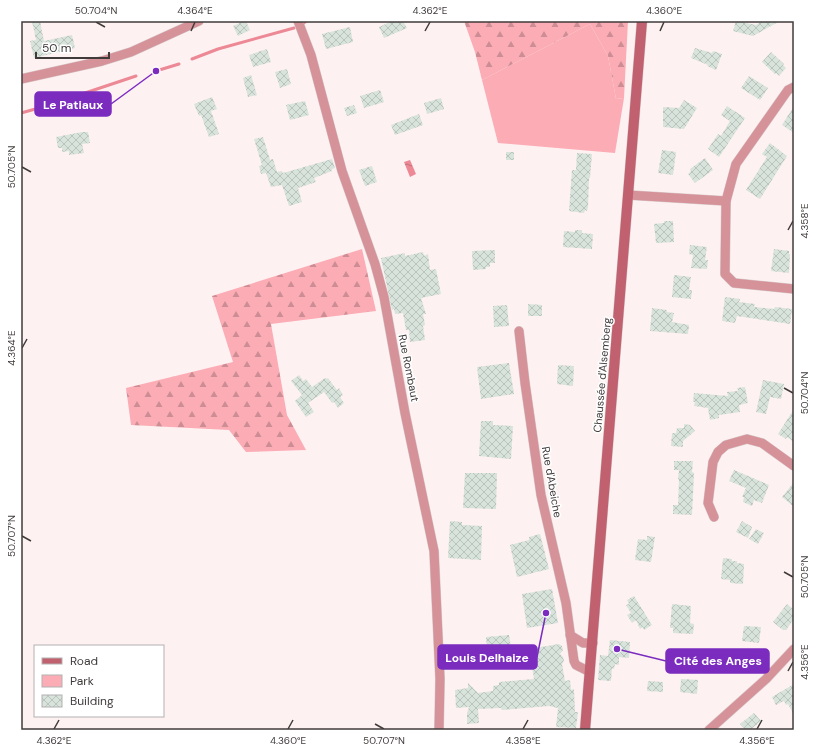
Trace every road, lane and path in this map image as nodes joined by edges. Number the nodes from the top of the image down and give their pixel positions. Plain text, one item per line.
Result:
1 (199, 21) edge
2 (298, 21) edge
3 (642, 21) edge
4 (21, 79) edge
5 (794, 87) edge
6 (628, 195) junction
7 (726, 201) junction
8 (794, 289) edge
9 (519, 331) dead end
10 (794, 466) edge
11 (714, 517) dead end
12 (570, 635) junction
13 (593, 643) junction
14 (794, 649) edge
15 (590, 672) junction
16 (439, 730) edge
17 (585, 730) edge
18 (709, 730) edge

1 - 4 street
2 - 16 street, Rue Rombaut
3 - 6 main road, Chaussée d'Alsemberg
5 - 7 street
6 - 7 street
6 - 13 main road, Chaussée d'Alsemberg
7 - 8 street
9 - 12 street, Rue d'Abeiche
10 - 11 street
12 - 13 street
12 - 15 street, Rue d'Abeiche
13 - 15 main road, Chaussée d'Alsemberg
14 - 18 street
15 - 17 main road, Chaussée d'Alsemberg

